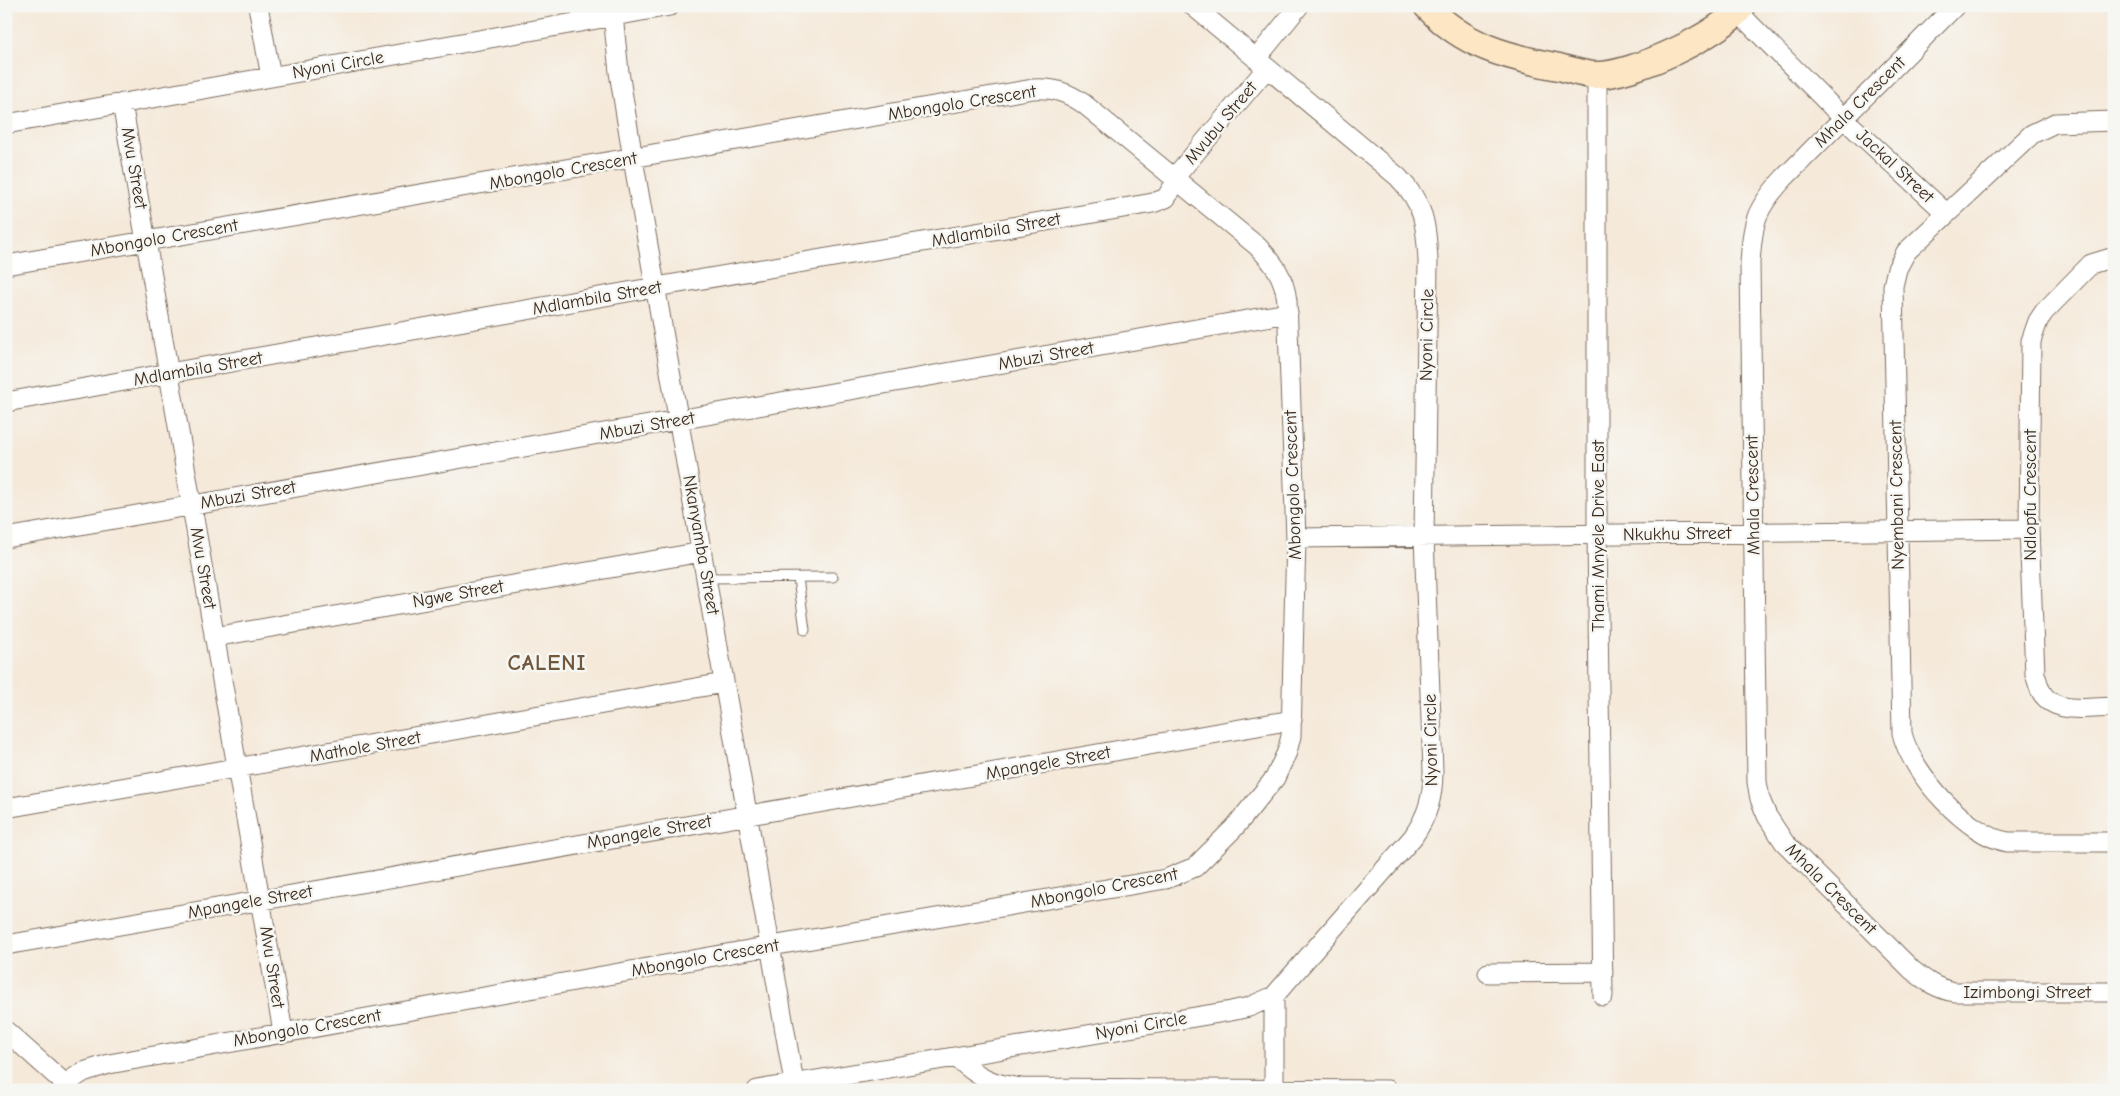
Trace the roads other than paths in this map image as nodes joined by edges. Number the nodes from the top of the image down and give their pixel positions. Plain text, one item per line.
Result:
1 (258, 6) edge
2 (670, 6) edge
3 (1193, 6) edge
4 (1299, 6) edge
5 (1427, 6) edge
6 (1955, 6) edge
7 (1740, 9) edge
8 (612, 12) edge
9 (1262, 64) junction
10 (1597, 75) junction
11 (271, 76) junction
12 (122, 103) junction
13 (1843, 118) junction
14 (2114, 121) edge
15 (6, 124) edge
16 (633, 159) junction
17 (1176, 179) junction
18 (1166, 198) junction
19 (1205, 204) junction
20 (1946, 213) junction
21 (146, 241) junction
22 (2114, 257) edge
23 (6, 265) edge
24 (656, 287) junction
25 (1288, 313) junction
26 (168, 374) junction
27 (6, 402) edge
28 (679, 420) junction
29 (192, 505) junction
30 (2029, 529) junction
31 (1898, 532) junction
32 (1753, 533) junction
33 (1598, 535) junction
34 (1424, 537) junction
35 (6, 538) edge
36 (1296, 538) junction
37 (702, 552) junction
38 (833, 577) dead end
39 (707, 578) junction
40 (798, 578) junction
41 (805, 630) dead end
42 (214, 636) junction
43 (724, 683) junction
44 (2114, 707) edge
45 (1292, 720) junction
46 (237, 769) junction
47 (6, 808) edge
48 (748, 815) junction
49 (2114, 842) edge
50 (261, 900) junction
51 (6, 945) edge
52 (771, 946) junction
53 (1603, 972) junction
54 (1488, 973) dead end
55 (1940, 990) joint
56 (2114, 992) edge
57 (1274, 996) junction
58 (1603, 996) dead end
59 (6, 1032) edge
60 (283, 1032) junction
61 (956, 1057) junction
62 (794, 1083) junction
63 (820, 1084) edge
64 (68, 1087) edge
65 (1274, 1089) edge
66 (757, 1090) edge
67 (1388, 1090) edge

1 - 11 street
2 - 8 street, Nyoni Circle
3 - 9 street, Nyoni Circle
4 - 9 street, Mvubu Street
5 - 10 street
6 - 13 street, Mhala Crescent
7 - 10 street
7 - 13 street, Jackal Street
8 - 11 street, Nyoni Circle
8 - 16 street, Nkanyamba Street
9 - 17 street, Mvubu Street
9 - 34 street, Nyoni Circle
10 - 33 street, Thami Mnyele Drive East
11 - 12 street, Nyoni Circle
12 - 15 street, Nyoni Circle
12 - 21 street, Mvu Street
13 - 20 street, Jackal Street
13 - 32 street, Mhala Crescent
14 - 20 street, Nyembani Crescent
16 - 17 street, Mbongolo Crescent
16 - 21 street, Mbongolo Crescent
16 - 24 street, Nkanyamba Street
17 - 18 street
17 - 19 street, Mbongolo Crescent
18 - 19 street
18 - 24 street, Mdlambila Street
19 - 25 street, Mbongolo Crescent
20 - 31 street, Nyembani Crescent
21 - 23 street, Mbongolo Crescent
21 - 26 street, Mvu Street
22 - 30 street, Ndlopfu Crescent
24 - 26 street, Mdlambila Street
24 - 28 street, Nkanyamba Street
25 - 28 street, Mbuzi Street
25 - 36 street, Mbongolo Crescent
26 - 27 street, Mdlambila Street
26 - 29 street, Mvu Street
28 - 29 street, Mbuzi Street
28 - 37 street, Nkanyamba Street
29 - 35 street, Mbuzi Street
29 - 42 street, Mvu Street
30 - 31 street, Nkukhu Street
30 - 44 street, Ndlopfu Crescent
31 - 32 street, Nkukhu Street
31 - 49 street, Nyembani Crescent
32 - 33 street, Nkukhu Street
32 - 55 street, Mhala Crescent
33 - 34 street, Nkukhu Street
33 - 53 street, Thami Mnyele Drive East
34 - 36 street, Nkukhu Street
34 - 57 street, Nyoni Circle
36 - 45 street, Mbongolo Crescent
37 - 39 street, Nkanyamba Street
37 - 42 street, Ngwe Street
38 - 40 lane
39 - 40 lane
39 - 43 street, Nkanyamba Street
40 - 41 lane
42 - 46 street, Mvu Street
43 - 46 street, Mathole Street
43 - 48 street, Nkanyamba Street
45 - 48 street, Mpangele Street
45 - 52 street, Mbongolo Crescent
46 - 47 street, Mathole Street
46 - 50 street, Mvu Street
48 - 50 street, Mpangele Street
48 - 52 street, Nkanyamba Street
50 - 51 street, Mpangele Street
50 - 60 street, Mvu Street
52 - 60 street, Mbongolo Crescent
52 - 62 street, Nkanyamba Street
53 - 54 street
53 - 58 street, Thami Mnyele Drive East
55 - 56 street, Izimbongi Street
57 - 61 street, Nyoni Circle
57 - 65 street
59 - 64 street
60 - 64 street, Mbongolo Crescent
61 - 63 street, Nyoni Circle
61 - 65 street
62 - 63 street, Nyoni Circle
62 - 66 street, Nyoni Circle
65 - 67 street

